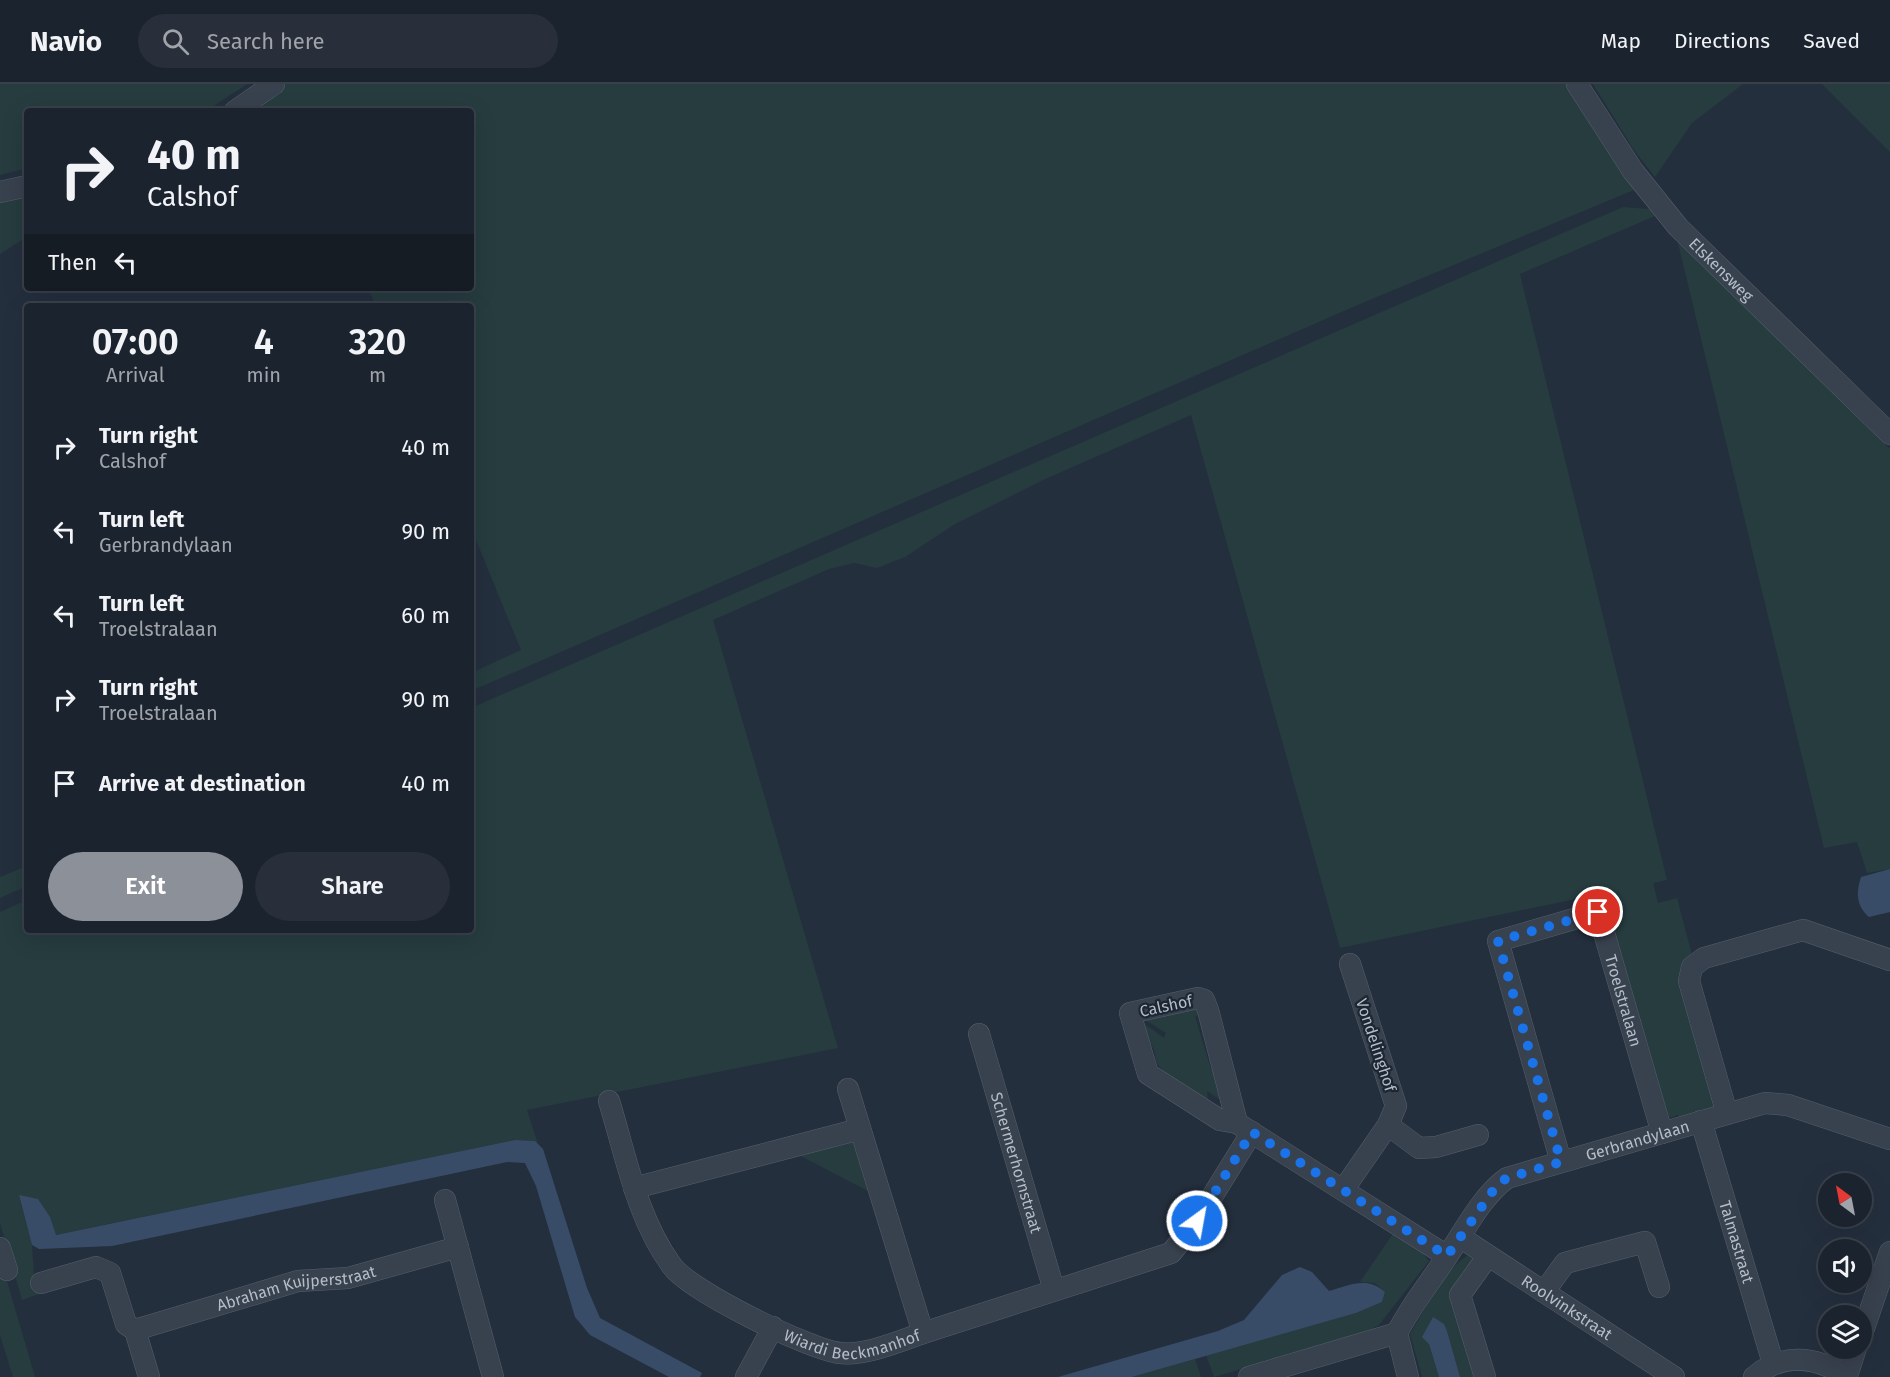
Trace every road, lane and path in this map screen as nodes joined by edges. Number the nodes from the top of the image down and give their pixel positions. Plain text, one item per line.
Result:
1 (274, 84) edge
2 (1577, 84) edge
3 (239, 108) edge
4 (24, 187) edge
5 (0, 192) edge
6 (1890, 434) edge
7 (1890, 960) edge
8 (1350, 964) dead end
9 (979, 1034) dead end
10 (848, 1089) dead end
11 (609, 1101) dead end
12 (1727, 1114) junction
13 (1701, 1121) junction
14 (1388, 1125) junction
15 (1244, 1128) junction
16 (860, 1129) junction
17 (1662, 1133) junction
18 (1478, 1135) dead end
19 (1890, 1139) edge
20 (1561, 1162) junction
21 (633, 1188) junction
22 (1343, 1190) junction
23 (445, 1200) dead end
24 (1460, 1237) junction
25 (458, 1247) junction
26 (0, 1248) edge
27 (1890, 1252) edge
28 (1447, 1256) junction
29 (1488, 1257) junction
30 (7, 1270) dead end
31 (41, 1283) dead end
32 (1659, 1287) dead end
33 (1054, 1290) junction
34 (1544, 1292) junction
35 (1872, 1305) edge
36 (773, 1327) junction
37 (135, 1330) junction
38 (923, 1332) junction
39 (1397, 1333) junction
40 (1853, 1359) edge
41 (1773, 1363) junction
42 (1307, 1369) edge
43 (149, 1377) edge
44 (493, 1377) edge
45 (746, 1377) edge
46 (1249, 1377) edge
47 (1408, 1377) edge
48 (1485, 1377) edge
49 (1674, 1377) edge
50 (1754, 1377) edge
51 (1847, 1377) edge

1 - 3 street
2 - 6 street, Elskensweg
4 - 5 street
7 - 12 street
8 - 14 street, Vondelinghof
9 - 33 street, Schermerhornstraat
10 - 16 street, Wiardi Beckmanhof
11 - 21 street, Wiardi Beckmanhof
12 - 13 street, Gerbrandylaan
12 - 19 street, Gerbrandylaan
13 - 17 street, Gerbrandylaan
13 - 41 street, Talmastraat
14 - 18 street
14 - 22 street, Vondelinghof
15 - 15 street, Calshof
15 - 22 street, Calshof
15 - 33 street
16 - 21 street
16 - 38 street, Wiardi Beckmanhof
17 - 20 street, Gerbrandylaan
17 - 20 street, Troelstralaan
20 - 24 street, Gerbrandylaan
21 - 36 street, Wiardi Beckmanhof
22 - 28 street, Calshof
23 - 25 street
24 - 28 street, Gerbrandylaan
24 - 29 street, Roolvinkstraat
25 - 37 street, Abraham Kuijperstraat
25 - 44 street
26 - 30 street
27 - 35 street
28 - 39 street, Gerbrandylaan
29 - 34 street, Roolvinkstraat
29 - 48 street
31 - 37 street
32 - 34 street
33 - 38 street
34 - 49 street, Roolvinkstraat
36 - 38 street, Wiardi Beckmanhof
36 - 45 street
37 - 43 street
39 - 42 street
39 - 47 street
40 - 51 street
41 - 50 street
41 - 51 street
42 - 46 street

